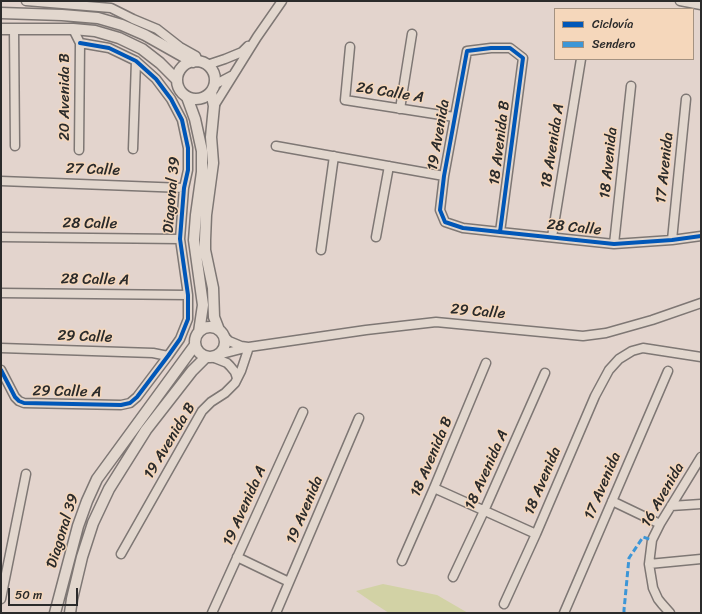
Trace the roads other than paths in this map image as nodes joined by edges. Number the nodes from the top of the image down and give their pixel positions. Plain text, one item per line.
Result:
1 (26, 1) edge
2 (282, 1) edge
3 (680, 1) edge
4 (701, 5) edge
5 (1, 13) edge
6 (1, 29) edge
7 (14, 29) junction
8 (73, 29) junction
9 (412, 34) dead end
10 (257, 37) junction
11 (80, 44) junction
12 (350, 47) dead end
13 (467, 51) joint
14 (581, 60) edge
15 (136, 61) junction
16 (199, 63) junction
17 (233, 74) junction
18 (177, 80) junction
19 (631, 86) dead end
20 (213, 88) junction
21 (187, 97) junction
22 (686, 99) dead end
23 (214, 106) junction
24 (400, 109) junction
25 (454, 117) junction
26 (15, 146) dead end
27 (276, 146) dead end
28 (133, 149) dead end
29 (79, 150) dead end
30 (334, 156) junction
31 (389, 166) junction
32 (444, 176) junction
33 (1, 181) edge
34 (184, 188) junction
35 (445, 222) joint
36 (500, 232) junction
37 (701, 236) edge
38 (1, 237) edge
39 (376, 237) dead end
40 (552, 237) junction
41 (180, 239) junction
42 (672, 240) junction
43 (614, 244) junction
44 (321, 250) dead end
45 (1, 293) edge
46 (188, 295) junction
47 (701, 303) edge
48 (199, 332) junction
49 (221, 333) junction
50 (195, 345) junction
51 (249, 347) junction
52 (1, 348) edge
53 (168, 356) junction
54 (212, 356) junction
55 (701, 357) edge
56 (486, 363) dead end
57 (1, 370) edge
58 (668, 371) dead end
59 (545, 373) dead end
60 (237, 378) junction
61 (121, 405) joint
62 (303, 412) dead end
63 (359, 418) dead end
64 (700, 460) edge
65 (26, 474) dead end
66 (434, 488) junction
67 (612, 501) junction
68 (701, 504) edge
69 (671, 506) junction
70 (484, 511) junction
71 (660, 524) junction
72 (536, 534) junction
73 (121, 554) dead end
74 (237, 557) junction
75 (701, 560) edge
76 (402, 561) dead end
77 (649, 564) junction
78 (453, 577) dead end
79 (289, 582) junction
80 (1, 600) edge
81 (504, 604) dead end
82 (55, 613) edge
83 (70, 613) edge
84 (212, 613) edge
85 (276, 613) edge
86 (564, 613) edge
87 (670, 613) edge

1 - 16 street
2 - 10 street
3 - 4 street
5 - 16 street
6 - 7 street
7 - 8 street
7 - 26 street
8 - 11 street
8 - 18 street
9 - 24 street
10 - 16 street
10 - 17 street
11 - 15 street, Diagonal 39
11 - 29 street, 20 Avenida B
12 - 24 street, 26 Calle A
13 - 25 street, 19 Avenida
13 - 36 street, 18 Avenida B
14 - 40 street, 18 Avenida A
15 - 28 street
15 - 34 street, Diagonal 39
16 - 18 street
16 - 20 street
17 - 20 street
17 - 23 street
18 - 21 street
19 - 43 street, 18 Avenida
20 - 21 street
20 - 23 street
21 - 48 street, Diagonal 39
22 - 42 street, 17 Avenida
23 - 49 street
24 - 25 street, 26 Calle A
25 - 32 street, 19 Avenida
27 - 30 street
30 - 31 street
30 - 44 street
31 - 32 street
31 - 39 street
32 - 35 street, 19 Avenida
33 - 34 street, 27 Calle
34 - 41 street, Diagonal 39
35 - 36 street, 28 Calle
36 - 40 street, 28 Calle
37 - 42 street, 28 Calle
38 - 41 street, 28 Calle
40 - 43 street, 28 Calle
41 - 46 street, Diagonal 39
42 - 43 street, 28 Calle
45 - 46 street, 28 Calle A
46 - 53 street, Diagonal 39
47 - 51 street, 29 Calle
48 - 49 street
48 - 50 street
49 - 51 street, 29 Calle
49 - 54 street
50 - 54 street
50 - 82 street, Diagonal 39
51 - 54 street, 29 Calle
51 - 60 street, 19 Avenida B
52 - 53 street, 29 Calle
53 - 61 street, Diagonal 39
54 - 60 street
54 - 83 street, Diagonal 39
55 - 72 street, 18 Avenida
56 - 66 street, 18 Avenida B
57 - 61 street, 29 Calle A
58 - 67 street, 17 Avenida
59 - 70 street, 18 Avenida A
60 - 73 street, 19 Avenida B
62 - 74 street, 19 Avenida A
63 - 79 street, 19 Avenida
64 - 69 street, 16 Avenida
65 - 80 street
66 - 70 street
66 - 76 street, 18 Avenida B
67 - 71 street
67 - 86 street, 17 Avenida
68 - 69 street
69 - 71 street, 16 Avenida
70 - 72 street
70 - 78 street, 18 Avenida A
71 - 77 street, 16 Avenida
72 - 81 street, 18 Avenida
74 - 79 street
74 - 84 street, 19 Avenida A
75 - 77 street
77 - 87 street, 16 Avenida
79 - 85 street, 19 Avenida

